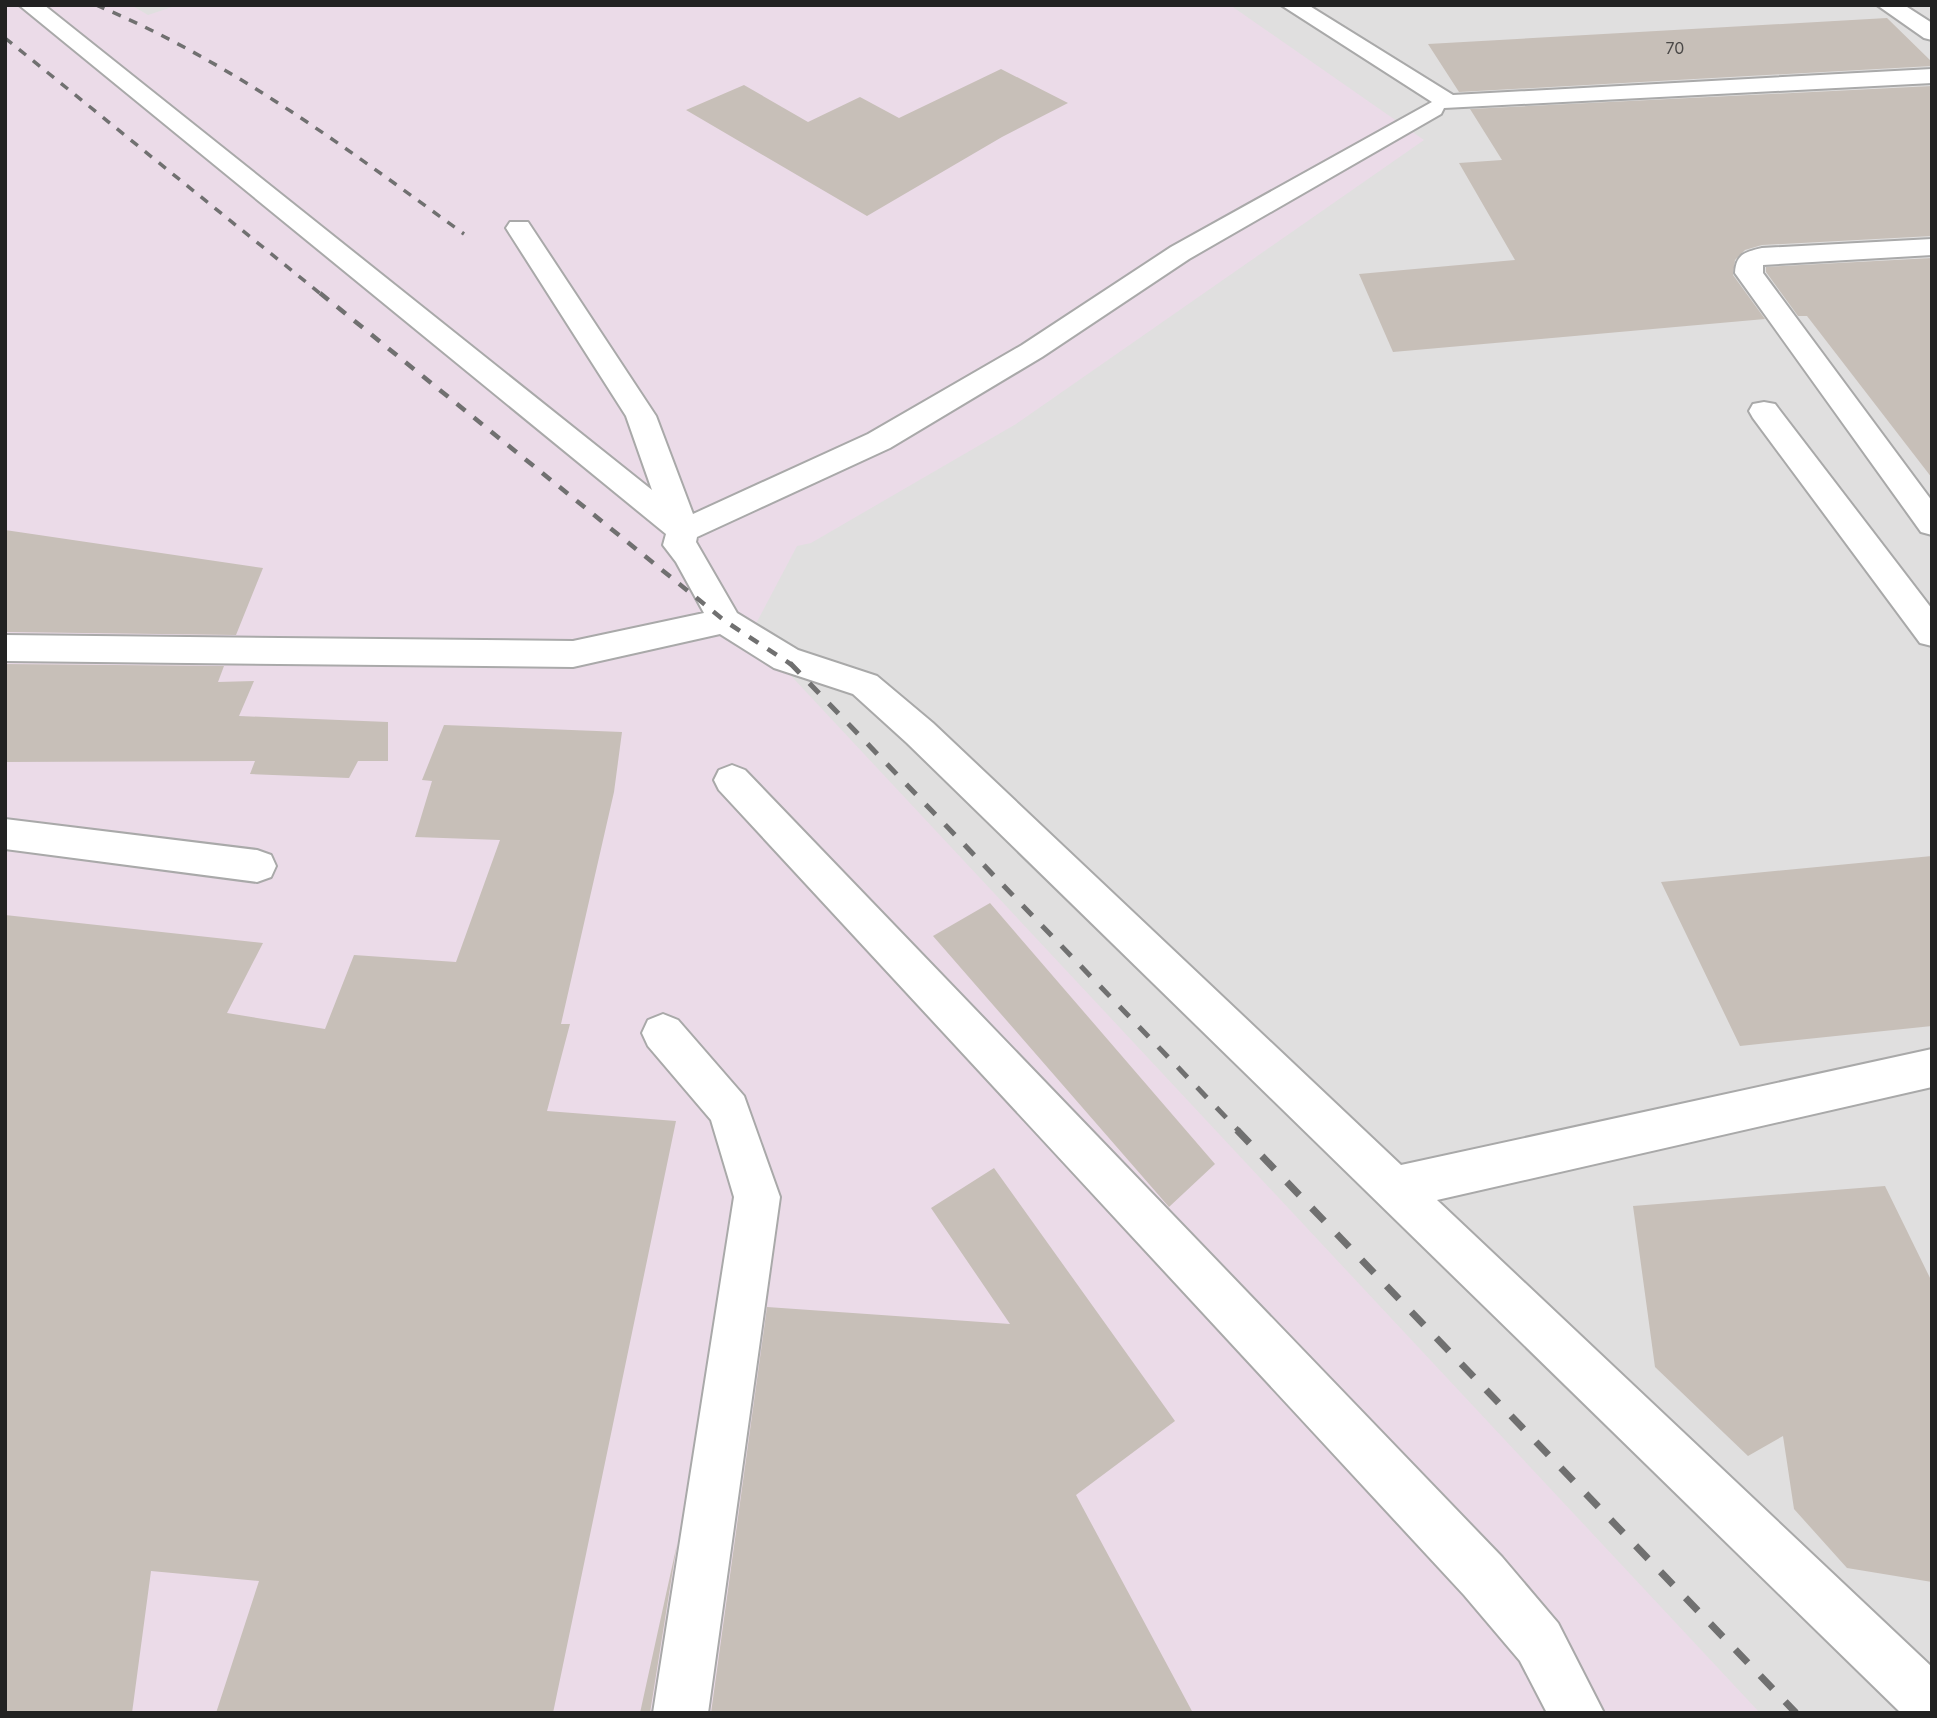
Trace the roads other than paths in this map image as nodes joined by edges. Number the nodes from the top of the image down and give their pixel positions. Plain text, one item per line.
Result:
1 (30, 5) edge
2 (1292, 5) edge
3 (1888, 5) edge
4 (1932, 33) edge
5 (1932, 76) edge
6 (1433, 109) dead end
7 (519, 228) dead end
8 (1932, 247) edge
9 (1764, 411) dead end
10 (1932, 524) edge
11 (683, 531) junction
12 (725, 621) junction
13 (1932, 634) edge
14 (5, 648) edge
15 (732, 780) dead end
16 (5, 834) edge
17 (257, 866) dead end
18 (663, 1033) dead end
19 (1932, 1068) edge
20 (1394, 1188) junction
21 (1932, 1705) edge
22 (680, 1713) edge
23 (1577, 1713) edge

1 - 11 lane
2 - 5 lane
3 - 4 lane
6 - 11 lane
7 - 11 lane
8 - 10 lane
9 - 13 lane
11 - 12 lane
12 - 14 lane
12 - 20 lane
15 - 23 lane
16 - 17 lane
18 - 22 lane
19 - 20 lane
20 - 21 lane

